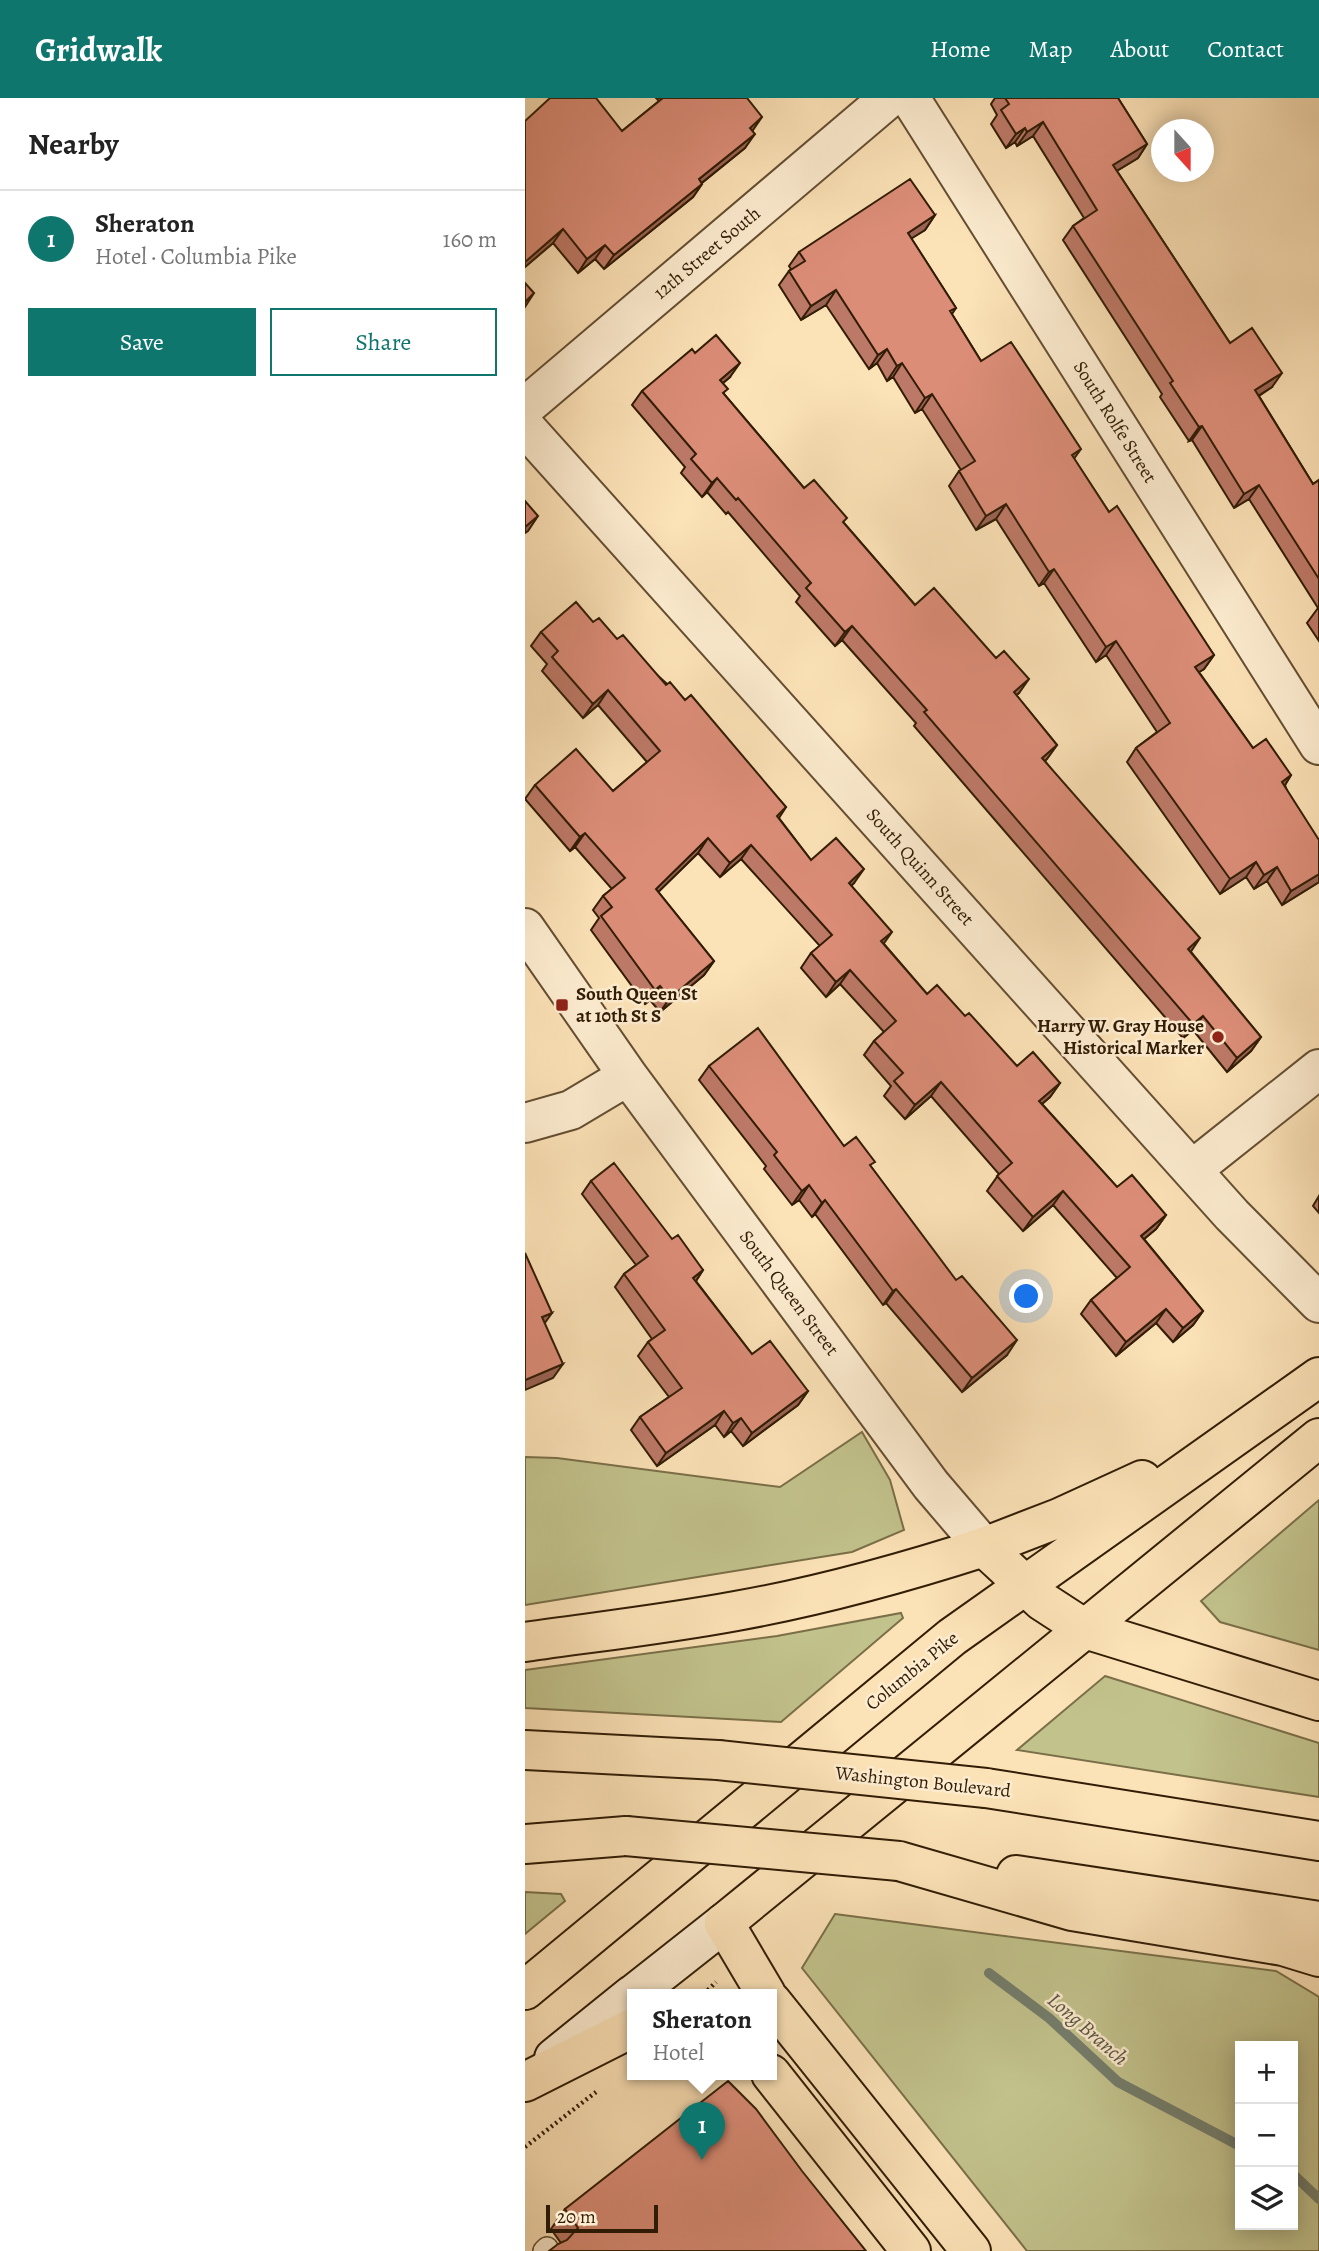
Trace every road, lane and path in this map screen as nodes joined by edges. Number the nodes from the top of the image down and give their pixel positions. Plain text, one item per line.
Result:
1 (889, 98) edge
2 (910, 98) edge
3 (525, 407) edge
4 (525, 428) edge
5 (1319, 745) edge
6 (525, 928) edge
7 (1319, 1069) edge
8 (628, 1076) junction
9 (525, 1123) edge
10 (1192, 1170) junction
11 (1319, 1303) edge
12 (1319, 1377) edge
13 (1260, 1417) junction
14 (1319, 1438) edge
15 (984, 1547) junction
16 (1023, 1586) junction
17 (1085, 1629) junction
18 (525, 1642) edge
19 (1319, 1701) edge
20 (525, 1751) edge
21 (525, 1830) edge
22 (626, 1836) junction
23 (1319, 1841) edge
24 (525, 1844) edge
25 (899, 1861) junction
26 (1319, 1922) edge
27 (724, 1923) junction
28 (1319, 1957) edge
29 (719, 1980) dead end
30 (639, 1989) edge
31 (710, 1989) edge
32 (763, 1989) edge
33 (525, 1990) edge
34 (627, 1999) edge
35 (777, 2008) edge
36 (627, 2030) edge
37 (776, 2080) edge
38 (525, 2081) edge
39 (600, 2089) dead end
40 (525, 2147) edge
41 (911, 2251) edge
42 (971, 2251) edge

1 - 3 street, 12th Street South
2 - 5 street, South Rolfe Street
4 - 10 street, South Quinn Street
6 - 8 street, South Queen Street
7 - 10 street
8 - 9 street
8 - 15 street, South Queen Street
10 - 11 street, South Quinn Street
12 - 13 main road, Columbia Pike
13 - 15 main road
13 - 16 main road, Columbia Pike
14 - 17 main road
15 - 16 main road, South Queen Street
15 - 18 main road
16 - 17 main road, South Queen Street
16 - 33 main road, Columbia Pike
17 - 19 main road, South Queen Street
17 - 27 main road
20 - 23 main road, Washington Boulevard, bridge
21 - 22 main road
22 - 24 main road
22 - 25 main road, bridge
25 - 26 main road
25 - 28 main road
27 - 30 street
27 - 32 main road
29 - 31 path
34 - 38 street
35 - 42 main road
36 - 38 main road
37 - 41 main road
39 - 40 path

